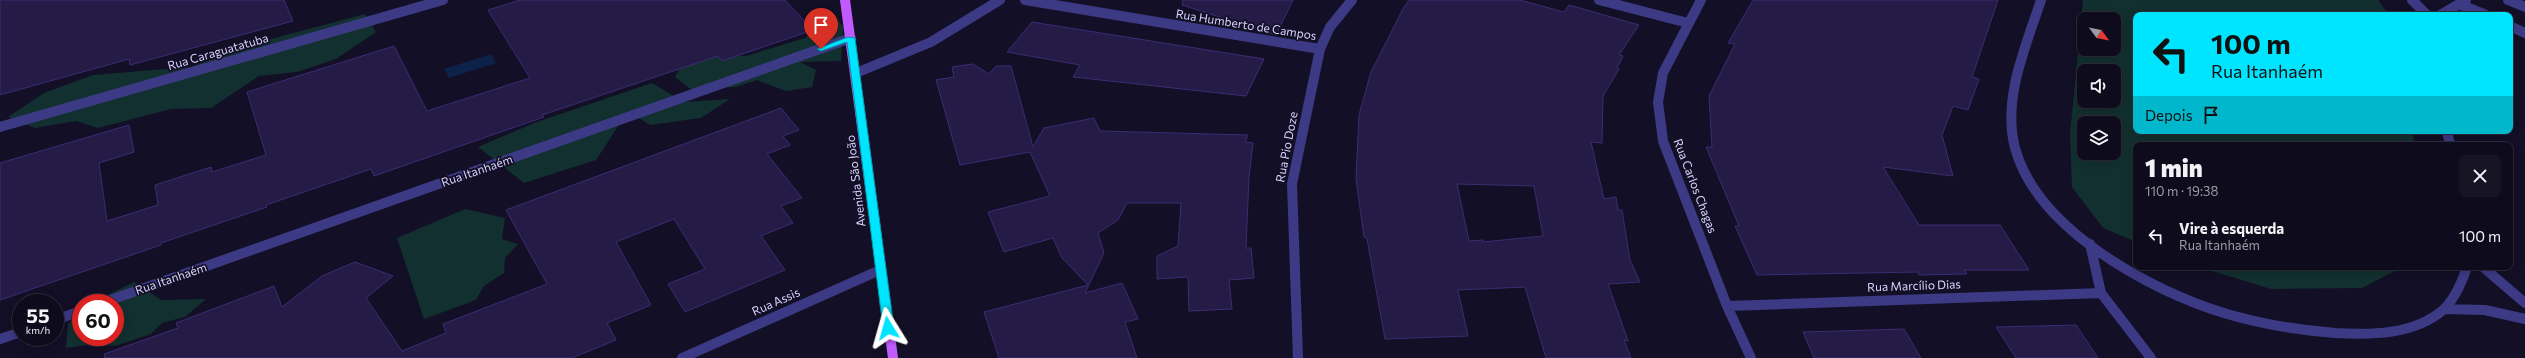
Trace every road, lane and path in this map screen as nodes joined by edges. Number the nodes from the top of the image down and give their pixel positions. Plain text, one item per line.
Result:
1 (443, 0) edge
2 (845, 0) edge
3 (1000, 0) edge
4 (1025, 0) edge
5 (1352, 0) edge
6 (1599, 0) edge
7 (1702, 0) edge
8 (2041, 0) edge
9 (2412, 0) edge
10 (2508, 0) edge
11 (2463, 2) edge
12 (2525, 7) edge
13 (2423, 12) edge
14 (2445, 12) edge
15 (2481, 12) edge
16 (1688, 22) junction
17 (2513, 27) edge
18 (2525, 33) edge
19 (851, 38) junction
20 (1320, 49) junction
21 (856, 73) junction
22 (0, 127) edge
23 (2090, 244) junction
24 (880, 270) junction
25 (2466, 270) edge
26 (2486, 270) edge
27 (2101, 293) junction
28 (124, 295) edge
29 (2525, 303) edge
30 (1728, 306) junction
31 (2444, 309) junction
32 (2525, 319) edge
33 (12, 335) edge
34 (0, 339) edge
35 (682, 358) edge
36 (893, 358) edge
37 (1298, 358) edge
38 (1751, 358) edge
39 (2151, 358) edge

1 - 22 street, Rua Caraguatatuba
2 - 19 main road, Avenida São João
3 - 21 street
4 - 20 street, Rua Humberto de Campos
5 - 20 street, Rua Pio Doze
6 - 16 street
7 - 16 street, Rua Carlos Chagas
8 - 23 street
9 - 13 street
10 - 12 street
11 - 14 street
11 - 15 street
16 - 30 street, Rua Carlos Chagas
17 - 18 street
19 - 21 main road, Avenida São João
19 - 28 street, Rua Itanhaém
20 - 37 street, Rua Pio Doze
21 - 24 main road, Avenida São João
23 - 27 street
23 - 31 street
24 - 35 street, Rua Assis
24 - 36 main road, Avenida São João
25 - 31 street
26 - 29 street
27 - 30 street, Rua Marcílio Dias
27 - 39 street
30 - 38 street, Rua Carlos Chagas
31 - 32 street
33 - 34 street

